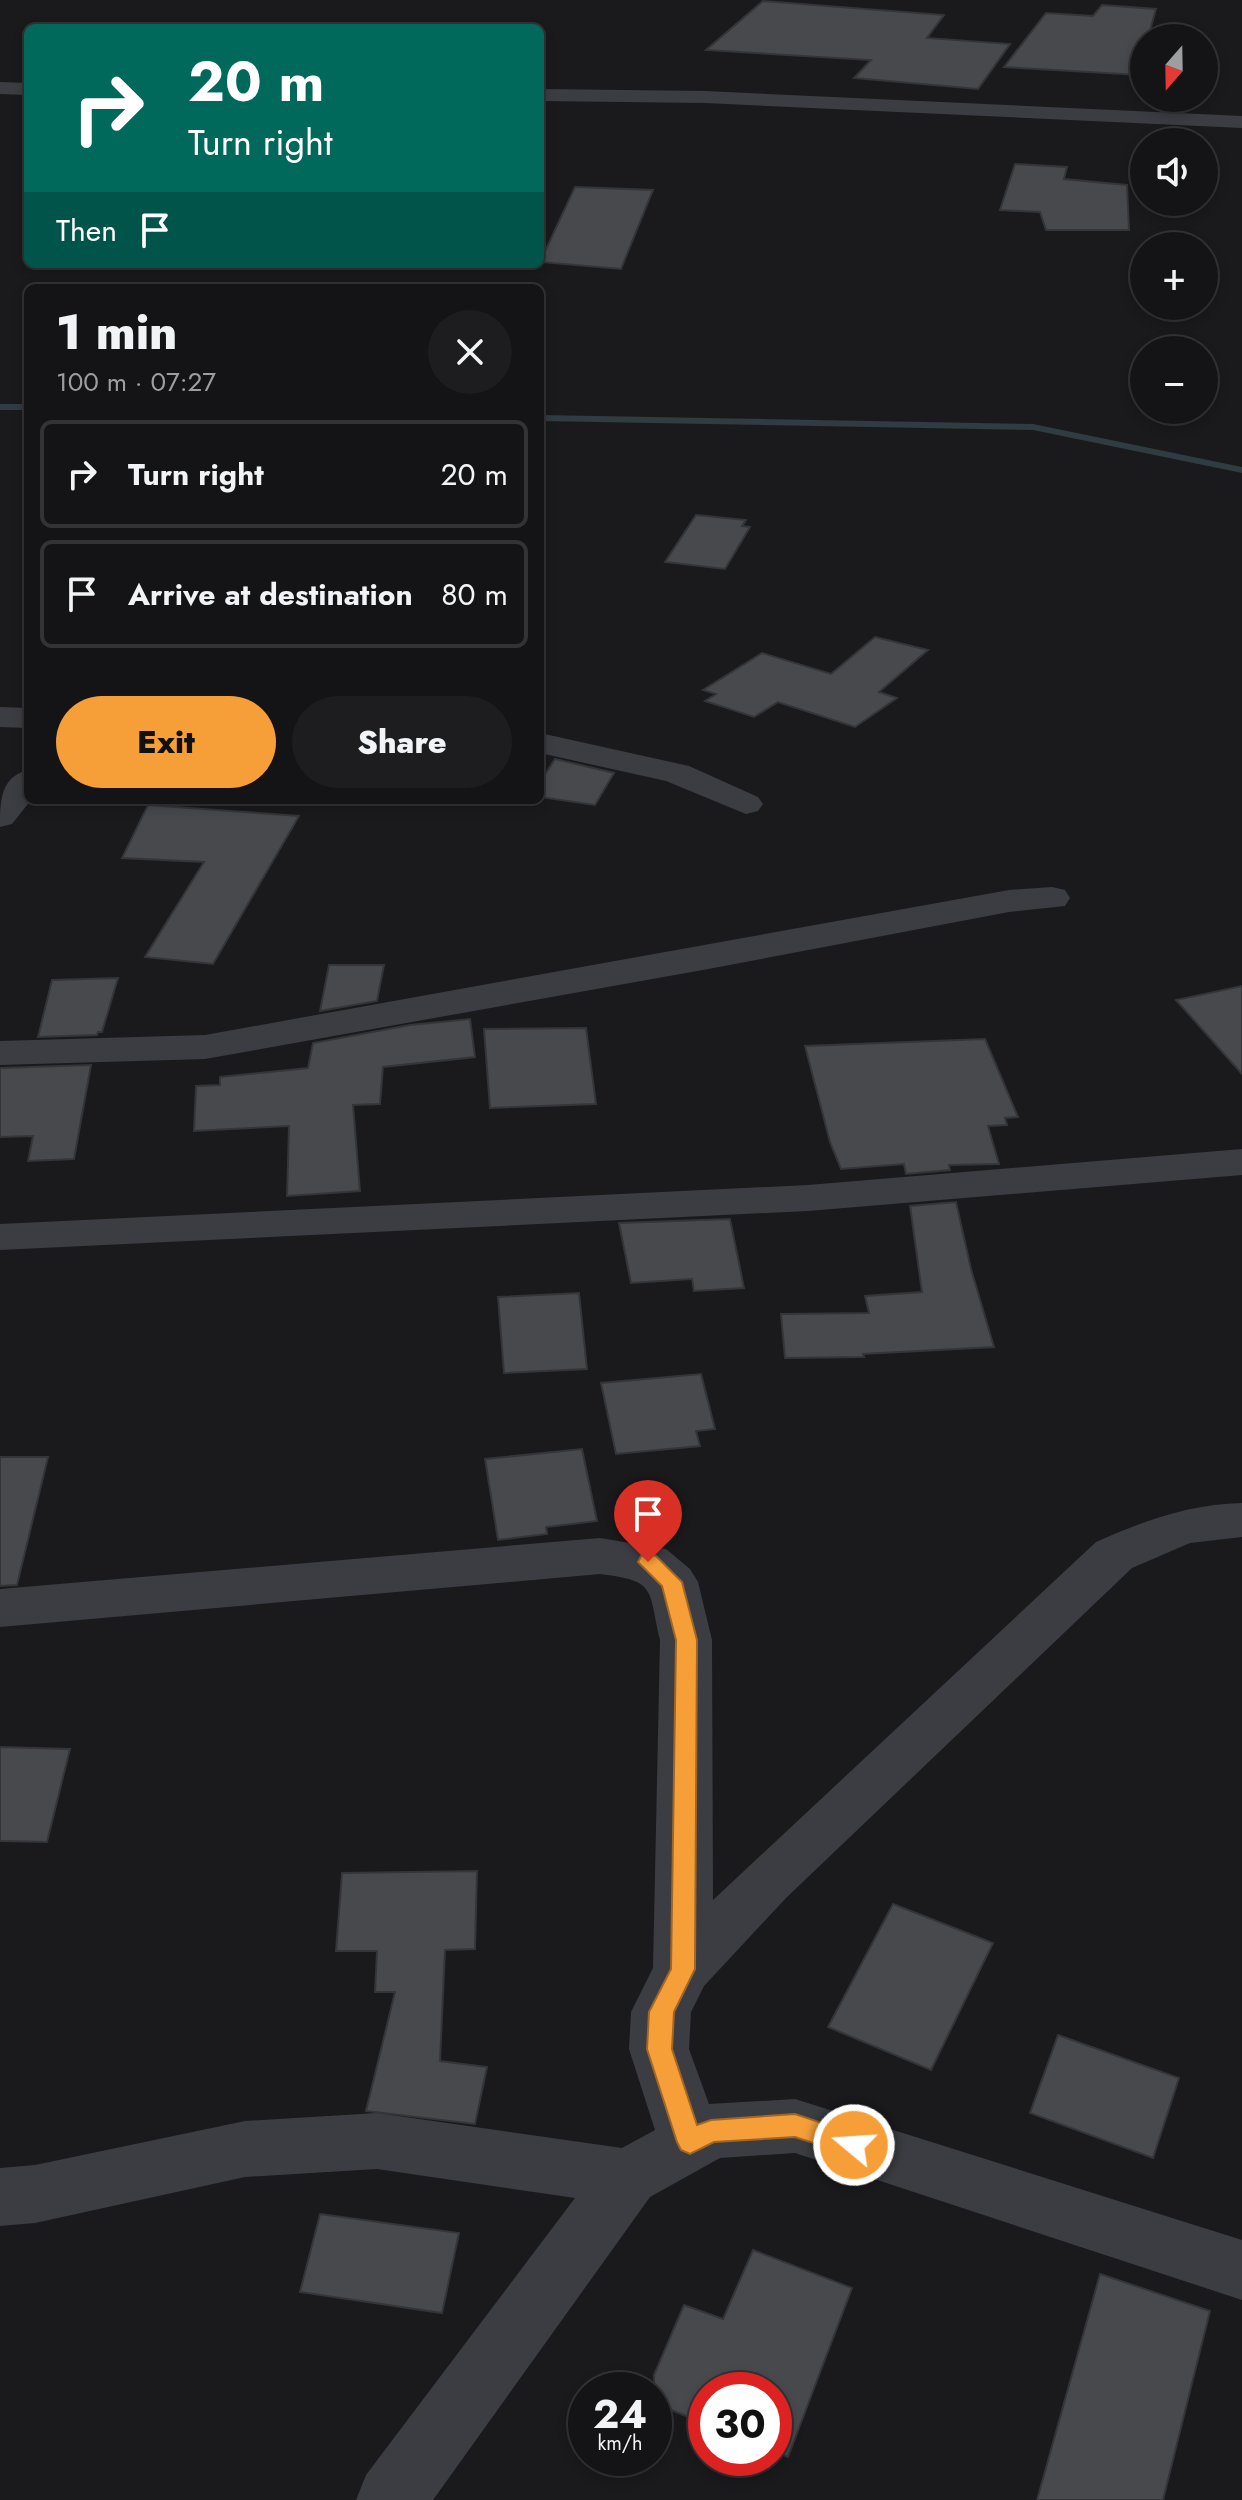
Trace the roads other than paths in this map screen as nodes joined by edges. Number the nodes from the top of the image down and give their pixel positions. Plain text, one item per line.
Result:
1 (0, 88) edge
2 (24, 89) edge
3 (544, 95) edge
4 (1242, 122) edge
5 (0, 717) edge
6 (24, 718) edge
7 (544, 744) edge
8 (24, 785) edge
9 (746, 804) dead end
10 (0, 817) edge
11 (1052, 898) dead end
12 (0, 1053) edge
13 (1242, 1162) edge
14 (0, 1237) edge
15 (1242, 1520) edge
16 (0, 1608) edge
17 (683, 1969) junction
18 (690, 2142) junction
19 (628, 2177) junction
20 (0, 2197) edge
21 (1242, 2270) edge
22 (391, 2500) edge

1 - 2 street
3 - 4 street
5 - 6 street
7 - 9 street
8 - 10 street
11 - 12 street
13 - 14 street
15 - 17 street
16 - 17 street
17 - 18 street
18 - 19 street
18 - 21 street
19 - 20 street
19 - 22 street

